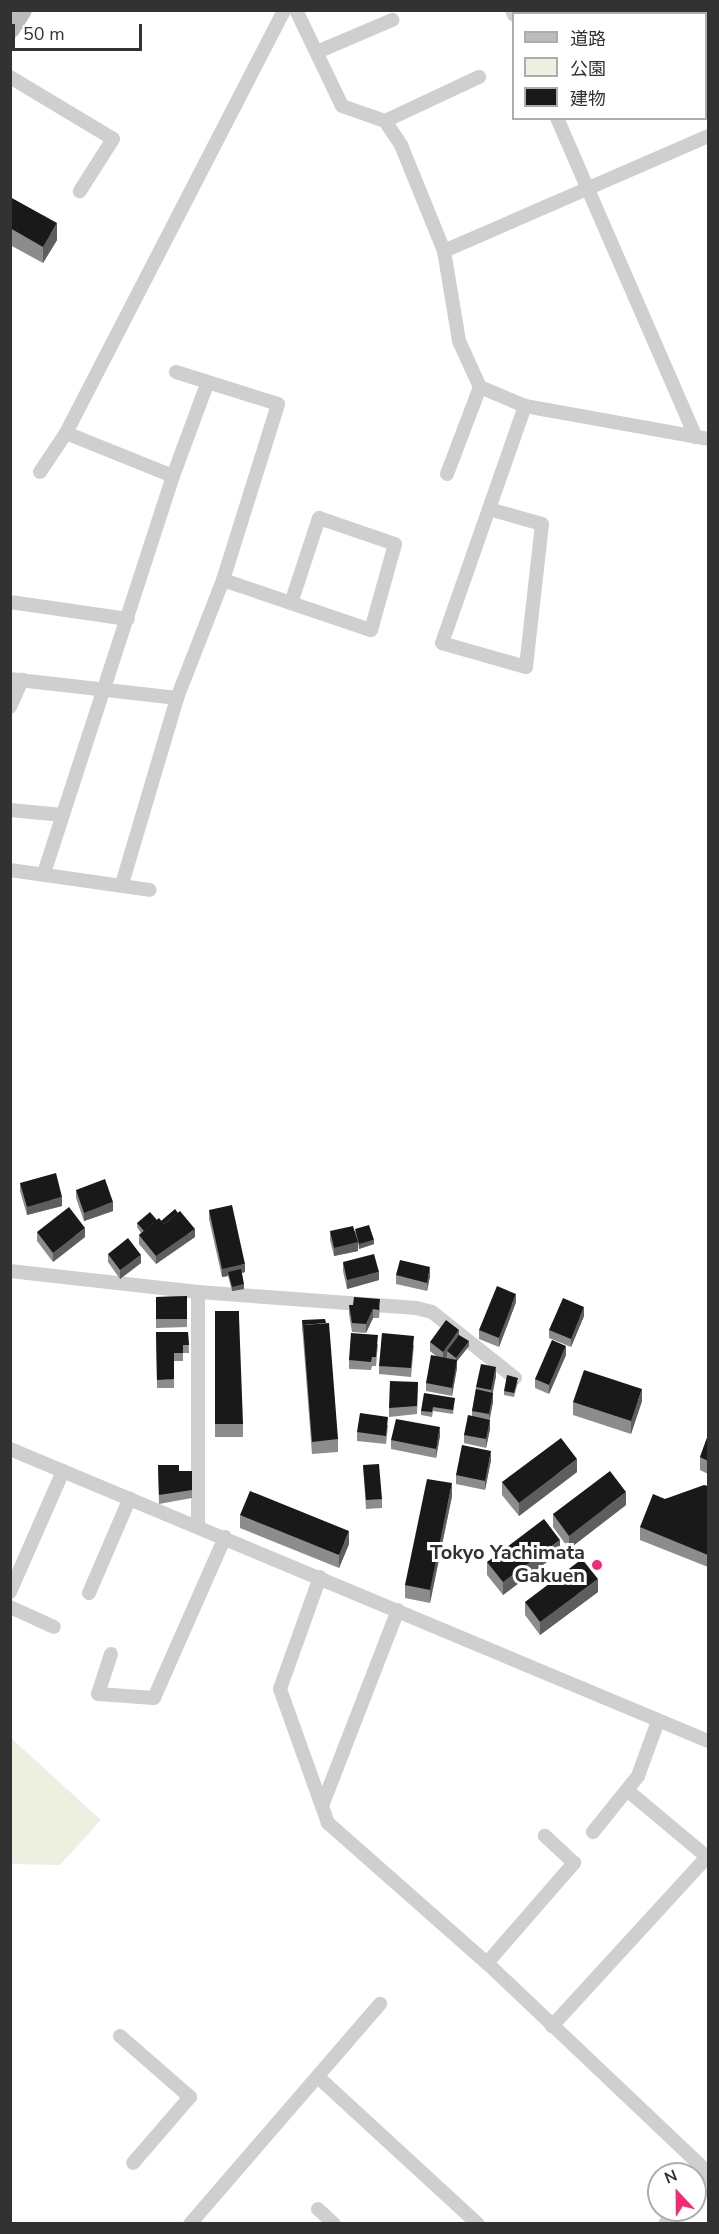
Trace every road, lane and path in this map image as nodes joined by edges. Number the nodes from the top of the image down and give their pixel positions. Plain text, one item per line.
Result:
1 (22, 10) edge
2 (284, 10) edge
3 (296, 10) edge
4 (392, 20) dead end
5 (10, 29) edge
6 (317, 52) junction
7 (10, 77) edge
8 (479, 77) dead end
9 (558, 120) edge
10 (385, 121) junction
11 (708, 136) edge
12 (587, 189) junction
13 (80, 191) dead end
14 (444, 250) junction
15 (176, 372) dead end
16 (207, 384) junction
17 (480, 387) junction
18 (525, 406) junction
19 (66, 433) junction
20 (702, 438) edge
21 (40, 472) dead end
22 (447, 474) dead end
23 (173, 476) junction
24 (489, 509) junction
25 (223, 580) junction
26 (10, 602) edge
27 (291, 603) junction
28 (128, 619) junction
29 (16, 679) edge
30 (104, 689) junction
31 (177, 698) junction
32 (10, 707) edge
33 (10, 810) edge
34 (63, 815) junction
35 (10, 870) edge
36 (44, 873) junction
37 (122, 884) junction
38 (150, 890) dead end
39 (10, 1271) edge
40 (198, 1292) junction
41 (515, 1378) edge
42 (10, 1449) edge
43 (63, 1470) junction
44 (130, 1498) junction
45 (198, 1526) junction
46 (225, 1537) junction
47 (320, 1577) junction
48 (10, 1592) edge
49 (89, 1593) dead end
50 (10, 1607) edge
51 (398, 1610) junction
52 (54, 1627) dead end
53 (111, 1654) dead end
54 (658, 1720) junction
55 (708, 1741) edge
56 (628, 1791) junction
57 (322, 1806) junction
58 (593, 1832) dead end
59 (545, 1836) dead end
60 (487, 1963) junction
61 (380, 2004) dead end
62 (552, 2026) junction
63 (120, 2036) dead end
64 (318, 2077) junction
65 (133, 2163) dead end
66 (708, 2173) edge
67 (318, 2209) dead end
68 (190, 2223) edge
69 (334, 2223) edge
70 (478, 2223) edge

1 - 5 street
2 - 19 street
3 - 6 street
4 - 6 street
6 - 10 street
7 - 13 street
8 - 10 street
9 - 12 street
10 - 14 street
11 - 12 street
12 - 14 street
12 - 20 street
14 - 17 street
15 - 16 street
16 - 23 street
16 - 25 street
17 - 18 street
17 - 22 street
18 - 20 street
18 - 24 street
19 - 21 street
19 - 23 street
23 - 28 street
24 - 24 street
25 - 27 street
25 - 31 street
26 - 28 street
27 - 27 street
28 - 30 street
29 - 30 street
29 - 32 street
30 - 31 street
30 - 34 street
31 - 37 street
33 - 34 street
34 - 36 street
35 - 36 street
36 - 37 street
37 - 38 street
39 - 40 street
40 - 41 street
40 - 45 street
42 - 43 street
43 - 44 street
43 - 48 street
44 - 45 street
44 - 49 street
45 - 46 street
46 - 47 street
46 - 53 street
47 - 51 street
47 - 57 street
50 - 52 street
51 - 54 street
51 - 57 street
54 - 55 street
54 - 56 street
56 - 58 street
56 - 62 street
57 - 60 street
59 - 60 street
60 - 62 street
61 - 64 street
62 - 66 street
63 - 65 street
64 - 68 street
64 - 70 street
67 - 69 street

